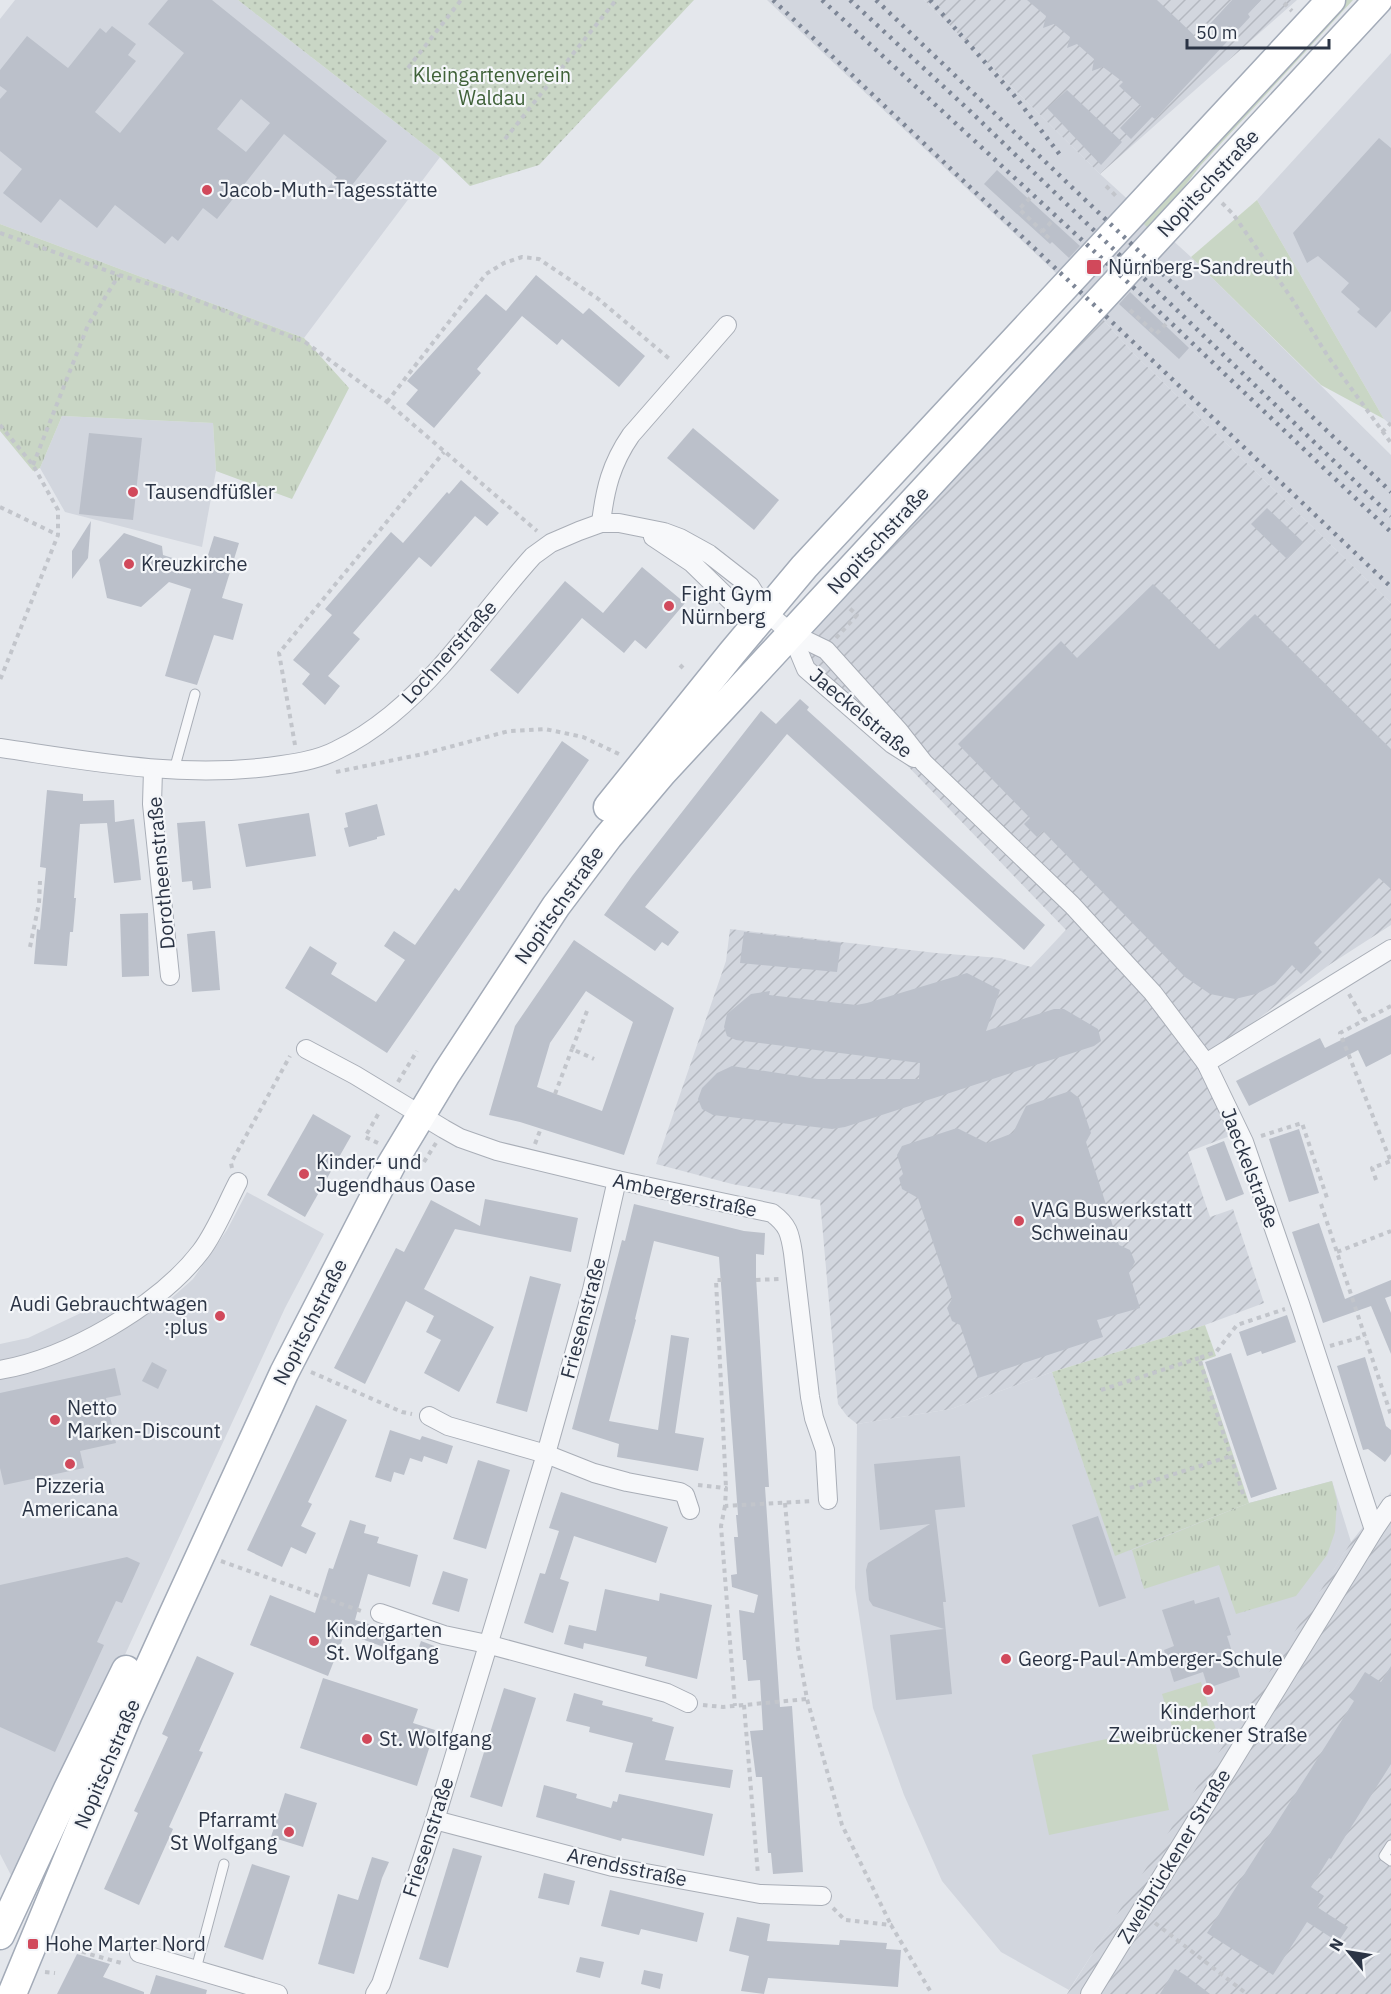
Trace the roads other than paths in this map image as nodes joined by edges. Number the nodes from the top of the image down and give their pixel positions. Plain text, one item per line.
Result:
1 (1331, 0) edge
2 (1378, 0) edge
3 (727, 325) dead end
4 (601, 523) junction
5 (766, 612) junction
6 (791, 633) junction
7 (195, 694) dead end
8 (0, 748) edge
9 (924, 763) junction
10 (153, 770) junction
11 (174, 770) junction
12 (1391, 949) edge
13 (170, 976) dead end
14 (306, 1049) road end
15 (1206, 1063) junction
16 (423, 1117) junction
17 (617, 1180) junction
18 (238, 1182) road end
19 (0, 1370) edge
20 (429, 1416) road end
21 (546, 1454) junction
22 (828, 1500) road end
23 (687, 1502) road end
24 (1391, 1505) edge
25 (1374, 1530) junction
26 (380, 1612) road end
27 (487, 1644) junction
28 (688, 1703) road end
29 (435, 1820) junction
30 (1391, 1845) edge
31 (1391, 1861) edge
32 (224, 1864) dead end
33 (822, 1896) road end
34 (0, 1935) edge
35 (139, 1953) road end
36 (196, 1970) junction
37 (12, 1994) edge
38 (278, 1994) edge
39 (375, 1994) edge
40 (1090, 1994) edge

1 - 5 main road, Nopitschstraße
2 - 6 main road, Nopitschstraße
3 - 4 street
4 - 5 street, Lochnerstraße
4 - 11 street, Lochnerstraße
5 - 6 street, Lochnerstraße
5 - 16 main road, Nopitschstraße
6 - 9 street, Jaeckelstraße
6 - 9 street, Jaeckelstraße
6 - 16 main road, Nopitschstraße
7 - 11 lane
8 - 10 street, Lochnerstraße
9 - 15 street, Jaeckelstraße
10 - 11 street, Lochnerstraße
10 - 13 street, Dorotheenstraße
12 - 15 street
14 - 16 street, Ambergerstraße
15 - 25 street, Jaeckelstraße
16 - 17 street, Ambergerstraße
16 - 34 main road, Nopitschstraße
16 - 37 main road, Nopitschstraße
17 - 21 street, Friesenstraße
17 - 22 street, Ambergerstraße
18 - 19 street
20 - 21 street
21 - 23 street
21 - 27 street, Friesenstraße
24 - 25 street, Zweibrückener Straße
25 - 40 street, Zweibrückener Straße
26 - 27 street
27 - 28 street
27 - 29 street, Friesenstraße
29 - 33 street, Arendsstraße
29 - 39 street, Friesenstraße
30 - 31 lane
32 - 36 lane
35 - 36 street
36 - 38 street

